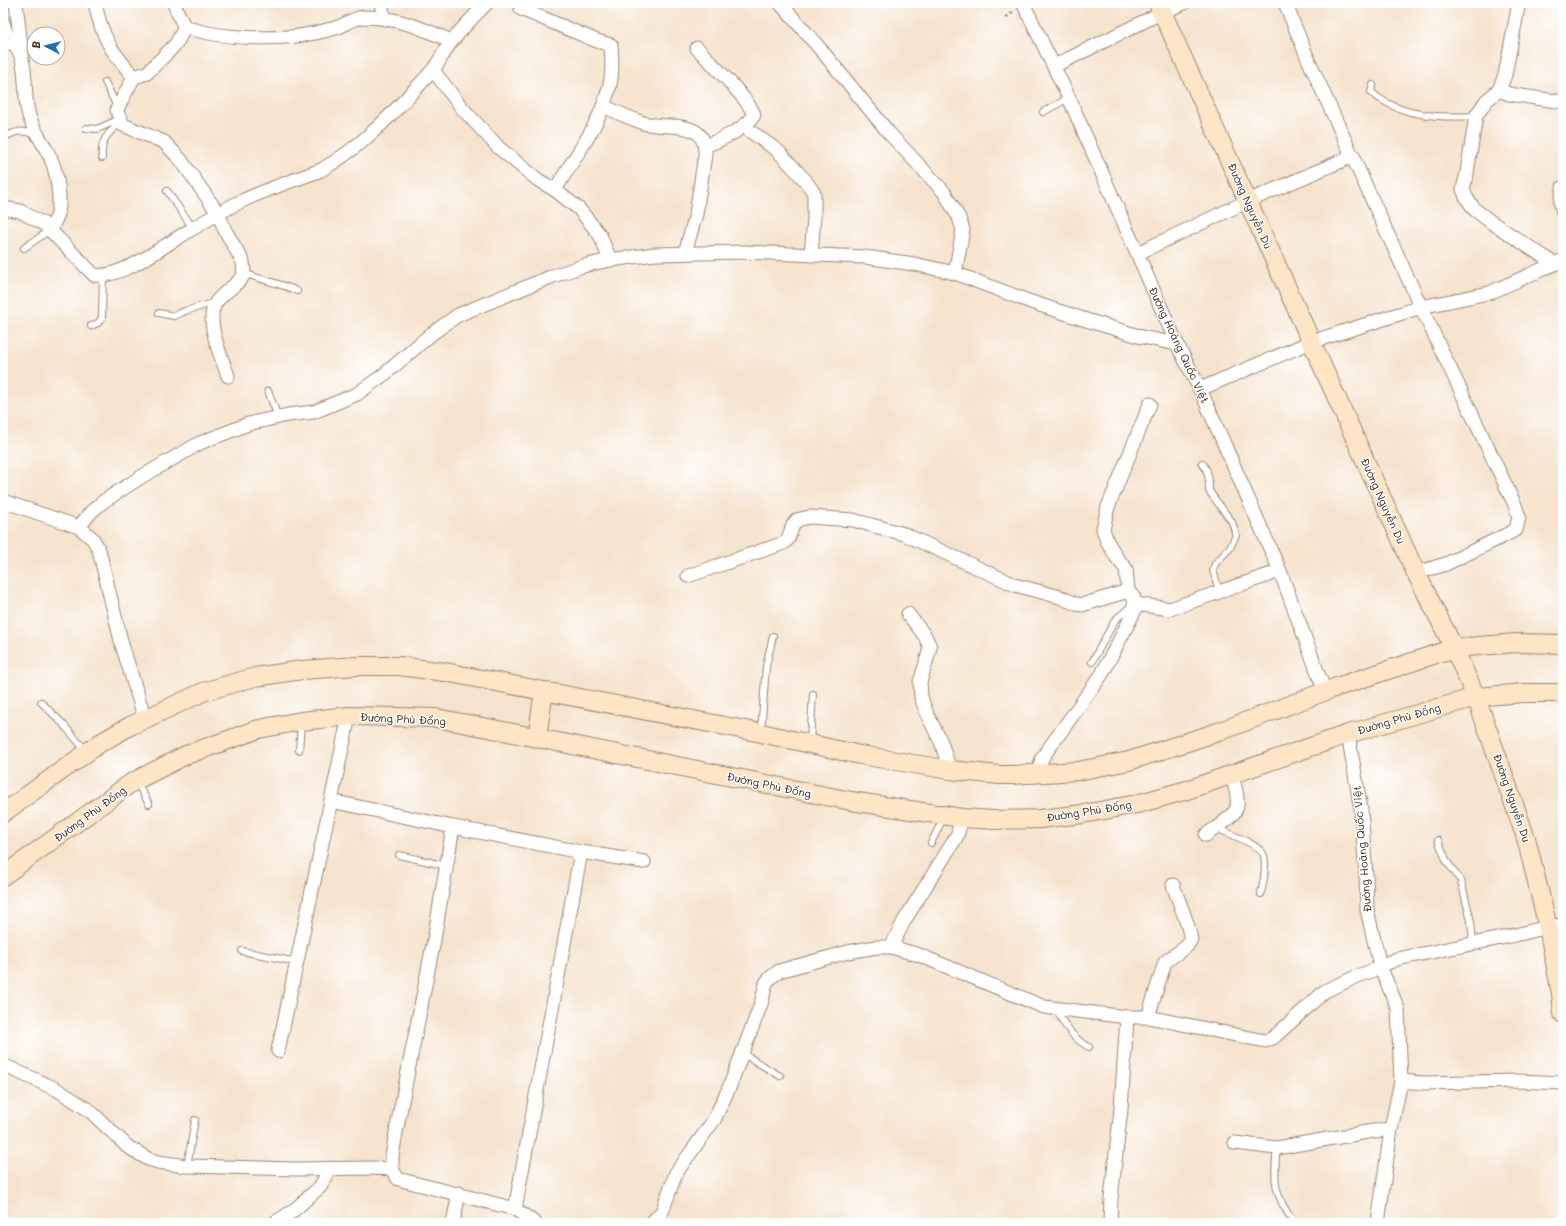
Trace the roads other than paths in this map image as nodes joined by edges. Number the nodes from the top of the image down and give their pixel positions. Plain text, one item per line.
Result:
1 (16, 3) edge
2 (95, 3) edge
3 (174, 3) edge
4 (381, 3) edge
5 (487, 3) edge
6 (780, 3) edge
7 (1023, 3) edge
8 (1184, 3) edge
9 (1285, 3) edge
10 (1519, 3) edge
11 (519, 7) dead end
12 (1160, 7) edge
13 (3, 12) edge
14 (384, 19) junction
15 (185, 27) junction
16 (451, 41) junction
17 (8, 44) edge
18 (697, 48) dead end
19 (22, 56) junction
20 (1054, 66) junction
21 (433, 70) junction
22 (134, 77) junction
23 (105, 82) dead end
24 (1373, 85) dead end
25 (1498, 90) junction
26 (1069, 98) junction
27 (1563, 102) edge
28 (603, 106) junction
29 (1043, 112) dead end
30 (1476, 116) junction
31 (119, 117) junction
32 (743, 126) junction
33 (86, 128) dead end
34 (38, 136) junction
35 (3, 138) edge
36 (705, 146) junction
37 (1353, 156) junction
38 (102, 158) dead end
39 (1560, 185) dead end
40 (555, 190) junction
41 (167, 191) dead end
42 (1248, 201) junction
43 (3, 208) edge
44 (218, 213) junction
45 (1563, 217) edge
46 (193, 228) junction
47 (50, 230) junction
48 (24, 248) dead end
49 (685, 253) junction
50 (1138, 253) junction
51 (811, 255) junction
52 (610, 260) junction
53 (1559, 262) edge
54 (244, 273) junction
55 (955, 274) junction
56 (103, 275) junction
57 (297, 291) dead end
58 (216, 302) junction
59 (1421, 307) junction
60 (159, 313) dead end
61 (91, 326) dead end
62 (1311, 342) junction
63 (1177, 344) junction
64 (228, 376) dead end
65 (1200, 389) junction
66 (268, 391) dead end
67 (1150, 404) dead end
68 (278, 417) junction
69 (1202, 463) dead end
70 (3, 501) edge
71 (79, 527) junction
72 (1280, 571) junction
73 (1416, 573) junction
74 (688, 576) dead end
75 (1219, 591) junction
76 (1133, 598) junction
77 (908, 614) dead end
78 (773, 636) dead end
79 (1563, 644) edge
80 (1454, 648) junction
81 (1092, 662) dead end
82 (544, 691) junction
83 (1325, 692) junction
84 (1563, 693) edge
85 (812, 694) dead end
86 (1476, 697) junction
87 (41, 702) dead end
88 (349, 716) junction
89 (145, 719) junction
90 (301, 721) junction
91 (761, 733) junction
92 (1348, 734) junction
93 (537, 737) junction
94 (809, 744) junction
95 (299, 750) dead end
96 (87, 753) junction
97 (950, 770) junction
98 (1038, 774) junction
99 (1232, 774) junction
100 (136, 781) junction
101 (331, 801) junction
102 (149, 804) dead end
103 (3, 813) edge
104 (944, 816) junction
105 (962, 818) junction
106 (453, 827) junction
107 (1211, 832) joint
108 (1438, 840) dead end
109 (931, 843) dead end
110 (581, 852) junction
111 (399, 855) dead end
112 (644, 862) dead end
113 (447, 866) junction
114 (3, 876) edge
115 (1173, 885) dead end
116 (1261, 894) dead end
117 (1556, 926) edge
118 (1473, 943) junction
119 (890, 947) junction
120 (242, 951) dead end
121 (297, 962) junction
122 (1380, 966) junction
123 (1057, 1010) junction
124 (1563, 1014) edge
125 (1127, 1017) junction
126 (1148, 1017) junction
127 (1089, 1047) dead end
128 (278, 1052) dead end
129 (742, 1053) junction
130 (3, 1065) edge
131 (780, 1076) dead end
132 (1401, 1082) junction
133 (1563, 1084) edge
134 (195, 1120) dead end
135 (1391, 1129) junction
136 (1236, 1143) dead end
137 (1277, 1148) junction
138 (187, 1166) junction
139 (331, 1168) junction
140 (392, 1169) junction
141 (459, 1193) junction
142 (515, 1209) junction
143 (274, 1223) edge
144 (453, 1223) edge
145 (535, 1223) edge
146 (651, 1223) edge
147 (1110, 1223) edge
148 (1295, 1223) edge
149 (1378, 1223) edge

1 - 19 street
2 - 22 street
3 - 15 street
4 - 14 street
5 - 16 street
6 - 55 street
7 - 20 street, Đường Hoàng Quốc Việt
8 - 12 street
9 - 37 street
10 - 25 street
11 - 28 street
12 - 20 street
12 - 42 main road, Đường Nguyễn Du
13 - 17 lane
14 - 15 street
14 - 16 street
15 - 22 street
16 - 21 street
17 - 19 street
18 - 32 street
19 - 34 street
20 - 26 street, Đường Hoàng Quốc Việt
21 - 40 street
21 - 44 street
22 - 31 street
23 - 31 lane
24 - 30 lane
25 - 27 street
25 - 30 street
26 - 29 lane
26 - 50 street, Đường Hoàng Quốc Việt
28 - 36 street
28 - 40 street
30 - 53 street
31 - 33 lane
31 - 38 lane
31 - 44 street
32 - 36 street
32 - 51 street
34 - 35 lane
34 - 47 street
36 - 49 street
37 - 42 street
37 - 59 street
39 - 45 lane
40 - 52 street
41 - 46 lane
42 - 50 street
42 - 62 main road, Đường Nguyễn Du
43 - 47 street
44 - 46 street
44 - 54 street
46 - 56 street
47 - 48 lane
47 - 56 street
49 - 51 street
49 - 52 street
50 - 63 street, Đường Hoàng Quốc Việt
51 - 55 street
52 - 68 street
53 - 59 street
54 - 57 lane
54 - 58 street
55 - 63 street
56 - 61 lane
58 - 60 lane
58 - 64 street
59 - 62 street
59 - 73 street
62 - 65 street
62 - 73 main road, Đường Nguyễn Du
63 - 65 street, Đường Hoàng Quốc Việt
65 - 72 street, Đường Hoàng Quốc Việt
66 - 68 lane
67 - 76 street
68 - 71 street
69 - 75 lane
70 - 71 street
71 - 89 street
72 - 75 street
72 - 83 street, Đường Hoàng Quốc Việt
73 - 80 main road, Đường Nguyễn Du
74 - 76 street
75 - 76 street
76 - 81 lane
76 - 98 street
77 - 97 street
78 - 91 lane
79 - 80 main road
80 - 83 main road
80 - 86 main road, Đường Nguyễn Du
82 - 89 main road
82 - 91 main road
82 - 93 main road
83 - 98 main road
84 - 86 main road, Đường Phù Đổng
85 - 94 lane
86 - 92 main road, Đường Phù Đổng
86 - 117 main road, Đường Nguyễn Du
87 - 96 lane
88 - 90 main road, Đường Phù Đổng
88 - 93 main road, Đường Phù Đổng
88 - 101 street
89 - 96 main road
90 - 95 lane
90 - 100 main road, Đường Phù Đổng
91 - 94 main road
92 - 99 main road, Đường Phù Đổng
92 - 122 street, Đường Hoàng Quốc Việt
93 - 104 main road, Đường Phù Đổng
94 - 97 main road
96 - 103 main road
97 - 98 main road
99 - 105 main road, Đường Phù Đổng
99 - 107 street
100 - 102 lane
100 - 114 main road, Đường Phù Đổng
101 - 106 street
101 - 121 street
104 - 105 main road, Đường Phù Đổng
104 - 109 lane
105 - 119 street
106 - 110 street
106 - 113 street
107 - 116 lane
108 - 118 lane
110 - 112 street
110 - 142 street
111 - 113 lane
113 - 140 street
115 - 126 street
117 - 118 street
117 - 124 main road, Đường Nguyễn Du
118 - 122 street
119 - 123 street
119 - 129 street
120 - 121 lane
121 - 128 street
122 - 126 street
122 - 132 street, Đường Hoàng Quốc Việt
123 - 125 street
123 - 127 lane
125 - 126 street
125 - 147 street
129 - 131 lane
129 - 146 street
130 - 138 street
132 - 133 street
132 - 135 street, Đường Hoàng Quốc Việt
134 - 138 lane
135 - 137 street
135 - 149 street, Đường Hoàng Quốc Việt
136 - 137 street
137 - 148 lane
138 - 139 street
139 - 140 street
139 - 143 street
140 - 141 street
141 - 142 street
141 - 144 street
142 - 145 street

